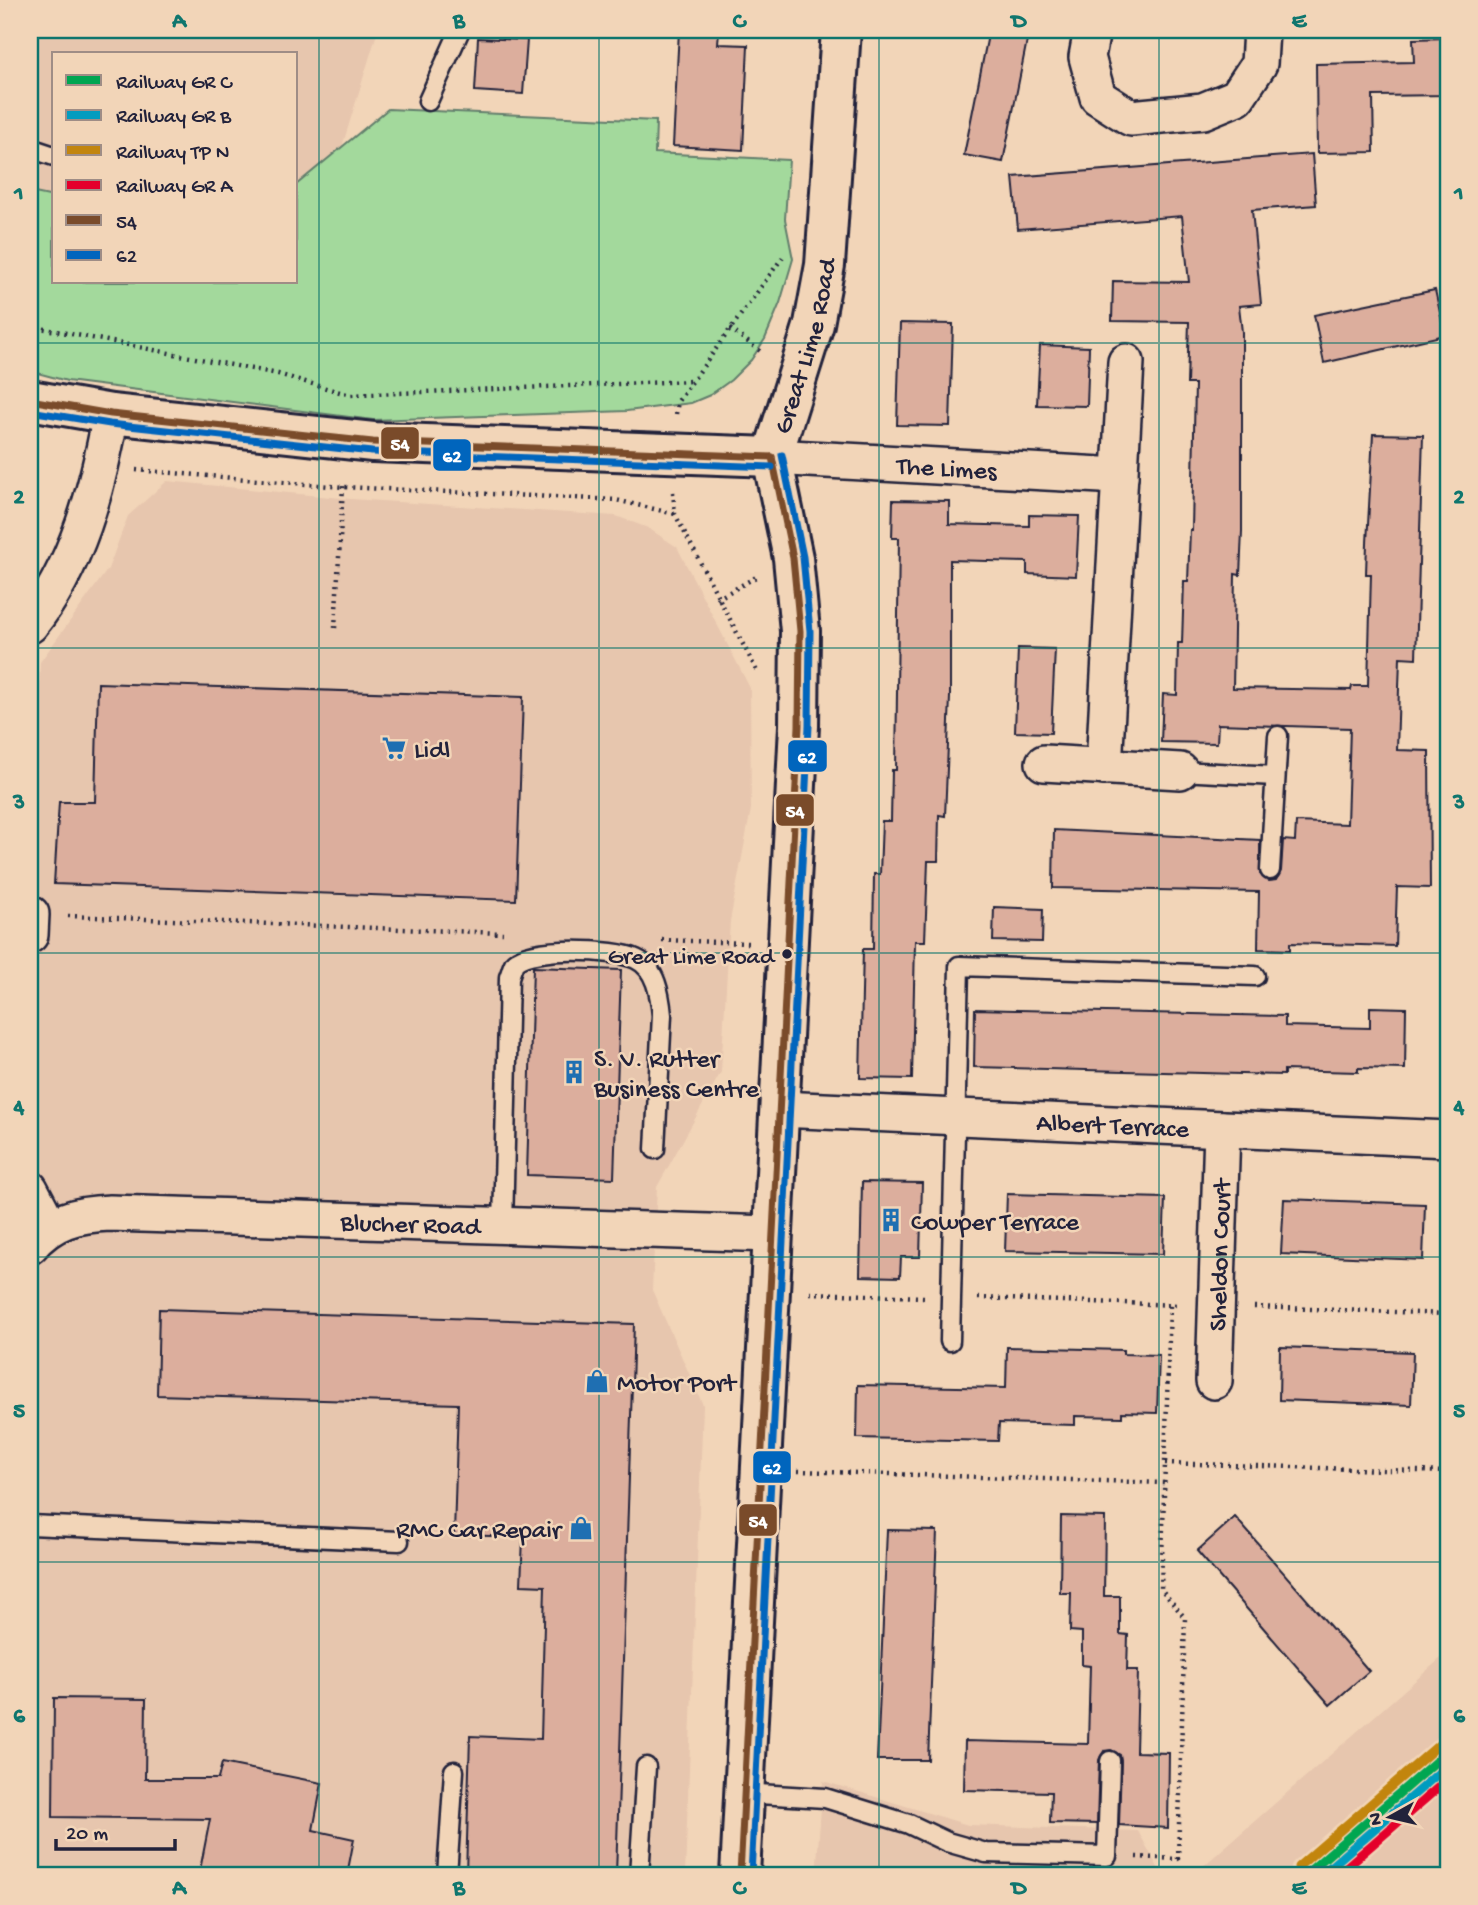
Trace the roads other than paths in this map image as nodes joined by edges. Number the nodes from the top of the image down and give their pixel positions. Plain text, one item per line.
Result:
1 (460, 30) edge
2 (841, 30) edge
3 (1093, 30) edge
4 (1261, 30) edge
5 (428, 101) dead end
6 (30, 148) edge
7 (52, 155) edge
8 (1126, 362) dead end
9 (30, 400) edge
10 (111, 414) junction
11 (772, 457) junction
12 (1120, 477) junction
13 (30, 625) edge
14 (1278, 736) dead end
15 (1044, 763) dead end
16 (1104, 766) junction
17 (1180, 771) joint
18 (1275, 776) junction
19 (1270, 870) dead end
20 (1255, 976) dead end
21 (779, 1109) junction
22 (957, 1116) junction
23 (1222, 1129) junction
24 (1448, 1139) edge
25 (655, 1149) dead end
26 (30, 1189) edge
27 (503, 1226) junction
28 (773, 1234) junction
29 (40, 1237) edge
30 (950, 1341) dead end
31 (1214, 1381) dead end
32 (30, 1525) edge
33 (399, 1541) dead end
34 (1110, 1760) dead end
35 (646, 1766) dead end
36 (454, 1771) dead end
37 (743, 1793) junction
38 (447, 1875) edge
39 (639, 1875) edge
40 (740, 1875) edge

1 - 5 lane
2 - 11 main road, Great Lime Road
3 - 4 street
6 - 7 lane
8 - 12 street
9 - 10 main road
10 - 11 main road
10 - 13 street
11 - 12 street, The Limes
11 - 21 main road, Great Lime Road
12 - 16 street
14 - 18 lane
15 - 16 street
16 - 17 street
17 - 18 lane
18 - 19 lane
20 - 22 lane
21 - 22 street, Albert Terrace
21 - 28 main road, Great Lime Road
22 - 23 street, Albert Terrace
22 - 30 lane
23 - 24 street, Albert Terrace
23 - 31 street, Sheldon Court
25 - 27 lane
26 - 29 street
27 - 28 street, Blucher Road
27 - 29 street, Blucher Road
28 - 37 main road, Great Lime Road
32 - 33 lane
34 - 37 lane
35 - 39 lane
36 - 38 lane
37 - 40 main road, Great Lime Road

